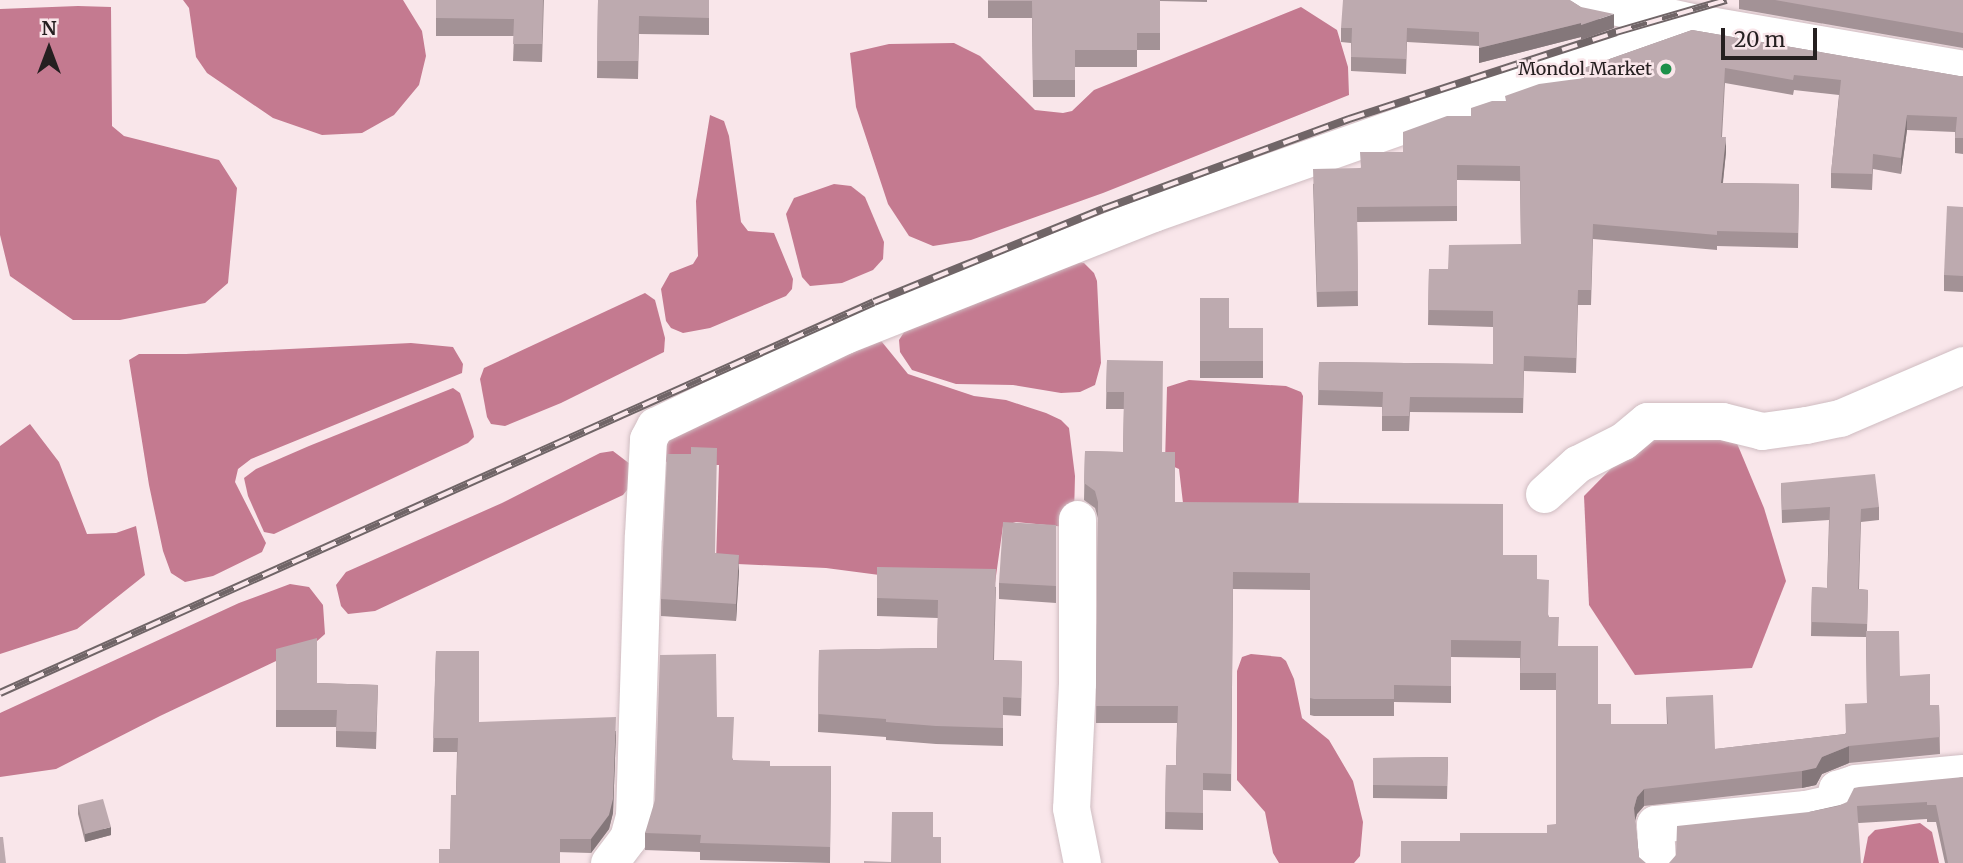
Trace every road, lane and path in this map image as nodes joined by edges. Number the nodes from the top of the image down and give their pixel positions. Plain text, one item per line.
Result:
1 (1602, 1) edge
2 (1692, 23) junction
3 (1963, 70) edge
4 (1963, 365) edge
5 (1544, 494) dead end
6 (1077, 519) dead end
7 (1963, 773) edge
8 (609, 863) edge
9 (1082, 863) edge
10 (1657, 863) edge

1 - 2 main road
2 - 3 main road
2 - 8 street
4 - 5 street
6 - 9 street
7 - 10 street

